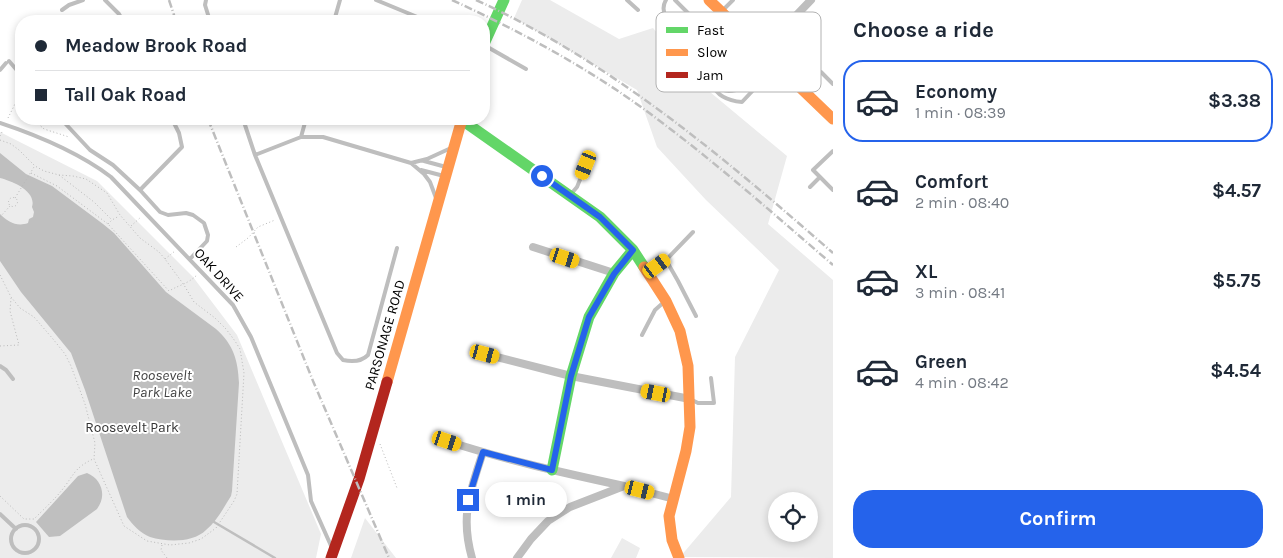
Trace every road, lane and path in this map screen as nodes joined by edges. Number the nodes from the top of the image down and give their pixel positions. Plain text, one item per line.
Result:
1 (83, 0) edge
2 (105, 0) edge
3 (206, 0) edge
4 (340, 0) edge
5 (376, 0) edge
6 (504, 0) edge
7 (627, 0) edge
8 (666, 0) edge
9 (675, 0) edge
10 (709, 0) edge
11 (733, 0) edge
12 (811, 0) edge
13 (62, 10) dead end
14 (638, 10) dead end
15 (664, 12) edge
16 (687, 12) edge
17 (722, 12) edge
18 (725, 12) edge
19 (799, 12) edge
20 (120, 15) edge
21 (208, 15) edge
22 (336, 15) edge
23 (412, 15) edge
24 (490, 32) edge
25 (490, 48) edge
26 (15, 69) edge
27 (526, 69) dead end
28 (0, 70) edge
29 (821, 72) dead end
30 (833, 84) edge
31 (718, 92) edge
32 (752, 92) edge
33 (807, 92) edge
34 (15, 104) edge
35 (831, 114) edge
36 (8, 118) dead end
37 (0, 123) edge
38 (40, 125) edge
39 (67, 125) edge
40 (175, 125) edge
41 (245, 125) edge
42 (304, 125) edge
43 (460, 125) edge
44 (471, 125) edge
45 (3, 130) dead end
46 (74, 132) junction
47 (0, 136) edge
48 (301, 137) junction
49 (0, 140) edge
50 (454, 146) junction
51 (833, 151) edge
52 (255, 155) junction
53 (421, 161) junction
54 (411, 163) junction
55 (586, 165) dead end
56 (34, 166) junction
57 (419, 170) junction
58 (447, 172) junction
59 (31, 173) junction
60 (59, 175) junction
61 (820, 177) junction
62 (810, 186) dead end
63 (140, 190) junction
64 (833, 190) edge
65 (569, 196) junction
66 (15, 198) junction
67 (438, 204) junction
68 (10, 206) junction
69 (146, 213) junction
70 (120, 215) junction
71 (0, 217) edge
72 (280, 218) junction
73 (112, 220) junction
74 (108, 224) junction
75 (131, 227) junction
76 (693, 232) dead end
77 (179, 247) junction
78 (236, 247) dead end
79 (533, 247) dead end
80 (397, 248) dead end
81 (633, 250) junction
82 (165, 259) junction
83 (190, 259) junction
84 (666, 260) junction
85 (201, 271) junction
86 (649, 272) junction
87 (0, 274) edge
88 (614, 274) junction
89 (184, 285) junction
90 (11, 297) junction
91 (666, 301) junction
92 (696, 316) dead end
93 (642, 336) dead end
94 (0, 346) edge
95 (485, 354) dead end
96 (0, 366) edge
97 (571, 376) junction
98 (712, 378) dead end
99 (13, 379) dead end
100 (690, 399) junction
101 (447, 441) dead end
102 (380, 445) dead end
103 (483, 452) junction
104 (94, 459) junction
105 (552, 470) junction
106 (624, 486) junction
107 (397, 488) dead end
108 (0, 496) edge
109 (674, 499) junction
110 (0, 514) edge
111 (16, 528) junction
112 (162, 545) junction
113 (332, 555) edge
114 (167, 558) edge
115 (472, 558) edge
116 (517, 558) edge
117 (679, 558) edge

1 - 13 lane
2 - 20 lane
3 - 21 lane
4 - 22 lane
5 - 23 lane
6 - 24 street
7 - 14 lane
8 - 15 lane
9 - 16 lane
10 - 17 street
11 - 18 lane
12 - 19 street
25 - 27 lane
26 - 28 lane
29 - 30 lane
31 - 32 lane
33 - 35 street
34 - 36 path
37 - 69 lane, OAK DRIVE
38 - 46 path
39 - 46 lane
40 - 63 lane
41 - 52 lane
42 - 48 lane
43 - 50 street, PARSONAGE ROAD
44 - 65 street
45 - 47 path
46 - 63 lane
48 - 52 lane
48 - 54 lane
49 - 56 path
50 - 53 lane
50 - 58 street, PARSONAGE ROAD
51 - 61 lane
52 - 72 lane
53 - 54 lane
53 - 58 lane
54 - 57 lane
55 - 65 lane
56 - 59 path
56 - 60 path
57 - 58 lane
57 - 67 lane
58 - 67 street, PARSONAGE ROAD
59 - 66 path
59 - 74 path
60 - 70 path
60 - 73 path
61 - 62 lane
61 - 64 lane
63 - 83 lane
65 - 81 street
66 - 68 path
66 - 68 path
67 - 113 street, PARSONAGE ROAD
68 - 71 path
69 - 75 path
69 - 77 lane, OAK DRIVE
70 - 73 path
70 - 75 path
72 - 78 path
72 - 80 lane
73 - 74 path
74 - 89 path
75 - 82 path
76 - 84 lane
77 - 82 path
77 - 83 lane, OAK DRIVE
79 - 88 street
81 - 86 street
81 - 88 street
82 - 89 path
83 - 85 lane, OAK DRIVE
84 - 86 lane
84 - 92 lane
85 - 89 path
85 - 113 lane, OAK DRIVE
86 - 91 street
87 - 90 path
88 - 97 street
89 - 112 path
90 - 94 path
90 - 104 path
91 - 93 lane
91 - 100 street
95 - 97 street
96 - 99 lane
97 - 100 street
97 - 105 street
98 - 100 lane
100 - 109 street
101 - 103 street
102 - 107 path
103 - 105 street
103 - 115 street
104 - 108 path
104 - 112 path
105 - 106 street
106 - 109 street
106 - 116 street
109 - 117 street
110 - 111 lane
111 - 111 lane
112 - 114 path

